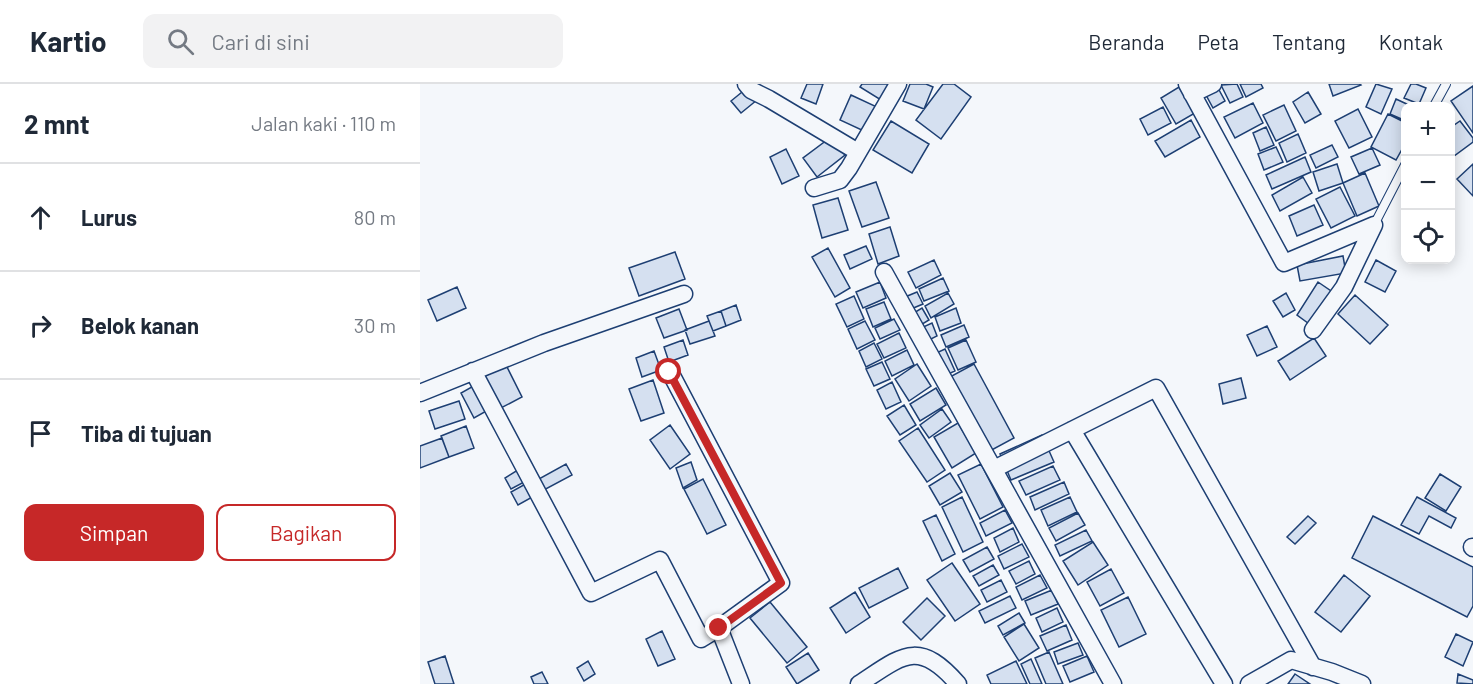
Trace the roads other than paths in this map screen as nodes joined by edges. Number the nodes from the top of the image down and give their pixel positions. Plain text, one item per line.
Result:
1 (746, 84) edge
2 (898, 84) edge
3 (1213, 84) edge
4 (1446, 84) edge
5 (1190, 89) edge
6 (1436, 102) edge
7 (858, 152) junction
8 (1401, 173) edge
9 (814, 188) dead end
10 (1374, 225) junction
11 (884, 272) dead end
12 (684, 294) dead end
13 (1313, 330) dead end
14 (473, 371) junction
15 (669, 372) dead end
16 (420, 393) edge
17 (1072, 430) junction
18 (994, 469) junction
19 (719, 628) junction
20 (1313, 667) junction
21 (741, 684) edge
22 (859, 684) edge
23 (958, 684) edge
24 (1113, 684) edge
25 (1224, 684) edge
26 (1249, 684) edge
27 (1362, 684) edge

1 - 7 street
2 - 7 street
3 - 5 street
4 - 6 lane
5 - 10 street
7 - 9 street
8 - 10 lane
10 - 13 street
11 - 18 street
12 - 14 street
14 - 16 street
14 - 19 street
15 - 19 street
17 - 18 street
17 - 20 street
17 - 25 street
18 - 24 street
19 - 21 street
20 - 26 street
20 - 27 street
22 - 23 street

